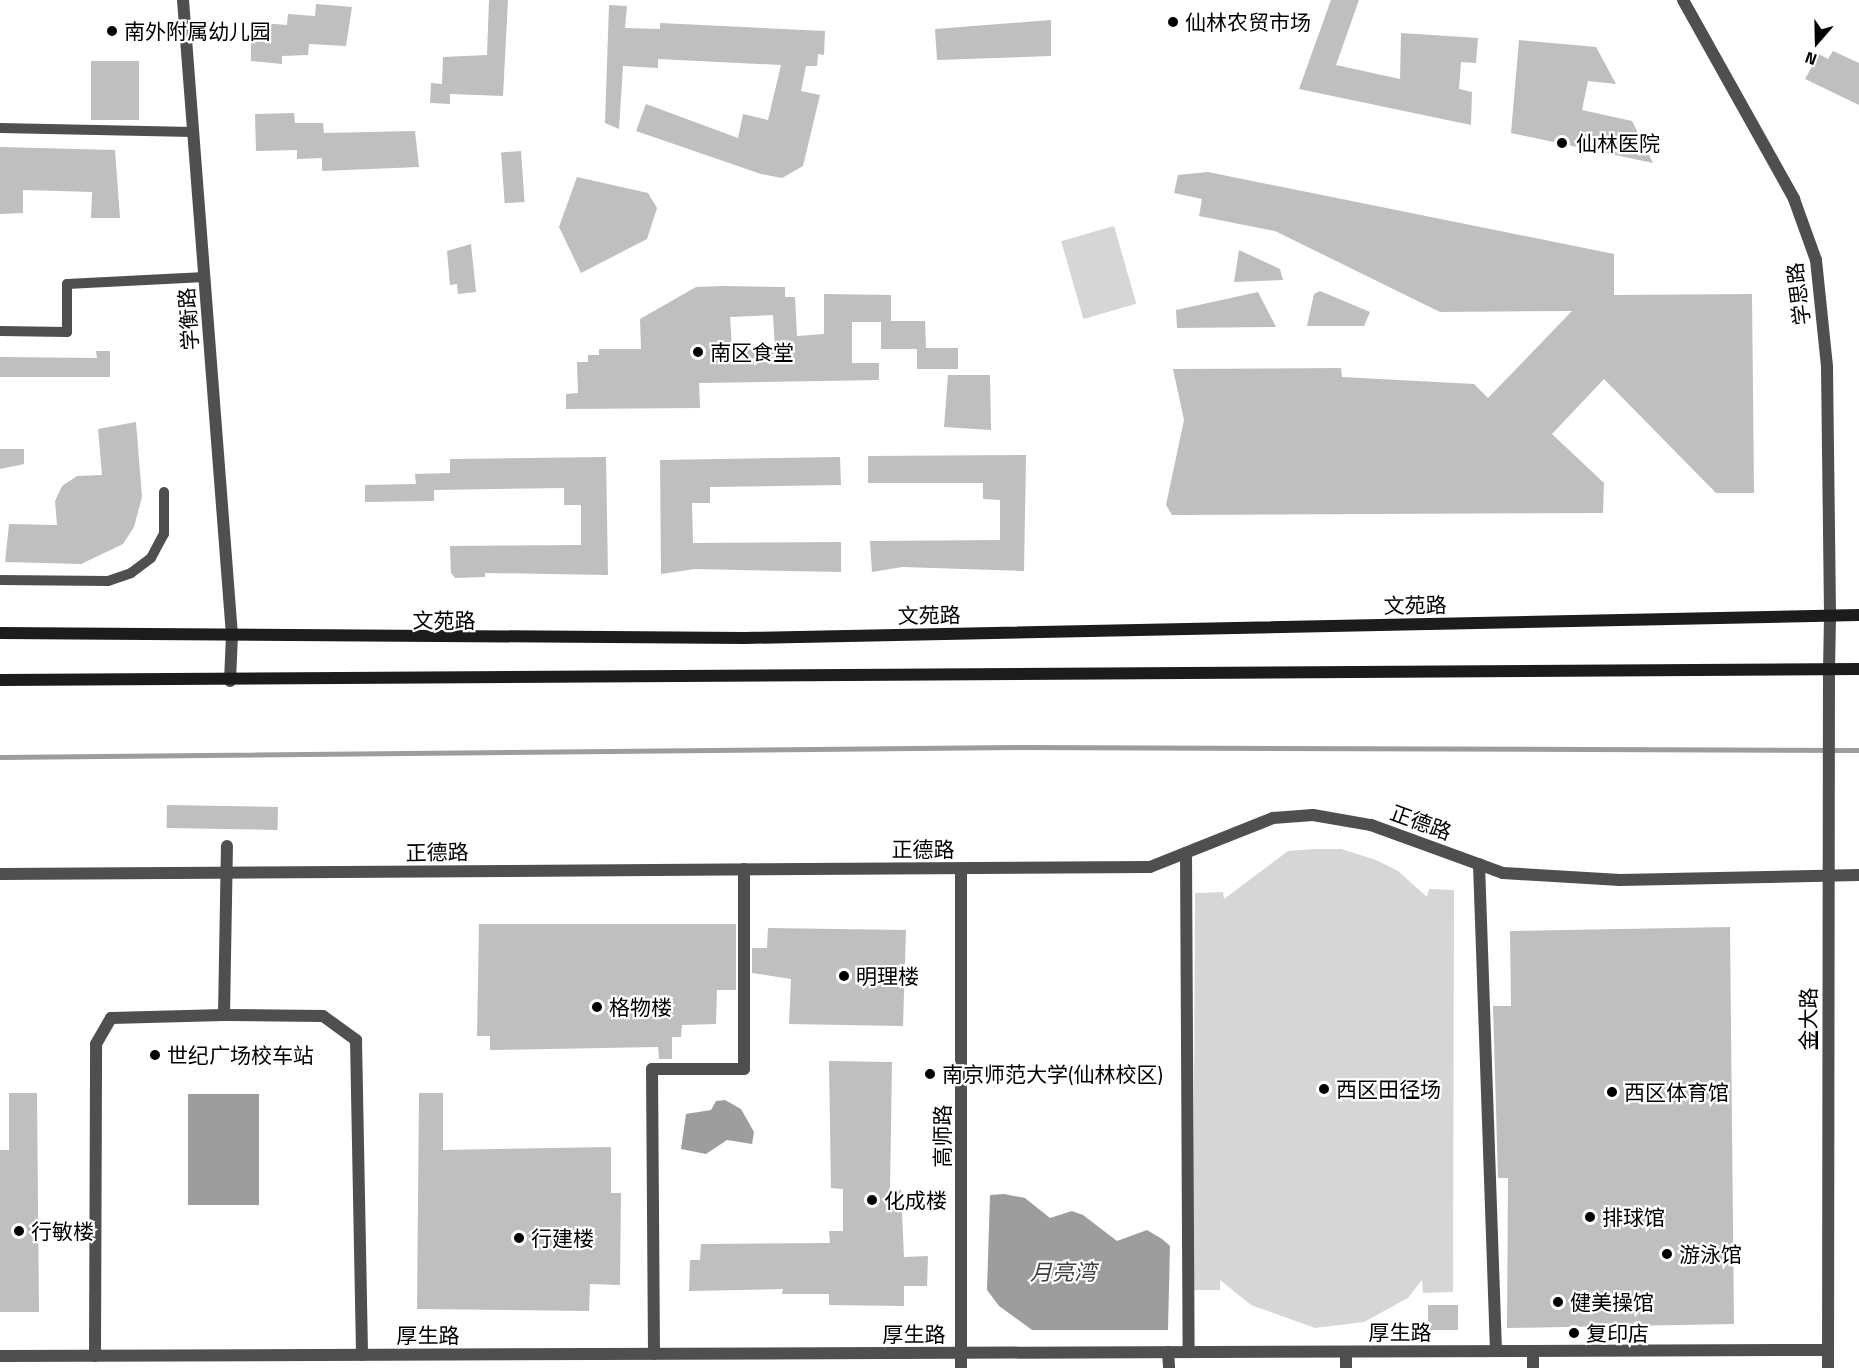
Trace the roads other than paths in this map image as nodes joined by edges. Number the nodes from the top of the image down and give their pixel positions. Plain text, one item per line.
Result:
1 (183, 0) edge
2 (1683, 0) edge
3 (0, 128) edge
4 (194, 132) junction
5 (205, 277) junction
6 (0, 331) edge
7 (164, 492) dead end
8 (0, 580) edge
9 (1859, 615) edge
10 (1830, 616) junction
11 (0, 633) edge
12 (232, 635) junction
13 (1859, 669) edge
14 (1829, 670) junction
15 (0, 680) edge
16 (230, 681) junction
17 (227, 846) dead end
18 (1186, 852) junction
19 (1479, 864) junction
20 (961, 868) junction
21 (744, 869) junction
22 (0, 874) edge
23 (227, 874) junction
24 (1859, 875) edge
25 (1827, 877) junction
26 (224, 1015) junction
27 (1828, 1350) junction
28 (1496, 1351) junction
29 (1533, 1351) junction
30 (1168, 1352) junction
31 (1189, 1352) junction
32 (1346, 1352) junction
33 (961, 1353) junction
34 (620, 1354) junction
35 (654, 1354) junction
36 (362, 1355) junction
37 (0, 1356) edge
38 (95, 1356) junction
39 (620, 1368) edge
40 (961, 1368) edge
41 (1169, 1368) edge
42 (1346, 1368) edge
43 (1533, 1368) edge
44 (1828, 1368) edge

1 - 4 street, 学衡路
2 - 10 street, 学思路
3 - 4 lane
4 - 5 street, 学衡路
5 - 6 lane
5 - 12 street, 学衡路
7 - 8 lane
9 - 10 main road, 文苑路
10 - 12 main road, 文苑路
10 - 14 street, 学思路
11 - 12 main road, 文苑路
12 - 16 street, 学衡路
13 - 14 main road
14 - 16 main road
14 - 25 street, 金大路
15 - 16 main road
17 - 23 street
18 - 19 street, 正德路
18 - 20 street, 正德路
18 - 31 street
19 - 25 street, 正德路
19 - 28 street
20 - 21 street, 正德路
20 - 33 street, 高师路
21 - 23 street, 正德路
21 - 35 street
22 - 23 street, 正德路
23 - 26 street
24 - 25 street, 正德路
25 - 27 street, 金大路
26 - 36 street
26 - 38 street
27 - 29 street, 厚生路
27 - 44 street, 金大路
28 - 29 street, 厚生路
28 - 32 street, 厚生路
29 - 43 street
30 - 31 street, 厚生路
30 - 33 street, 厚生路
30 - 41 street
31 - 32 street, 厚生路
32 - 42 street
33 - 35 street, 厚生路
33 - 40 street, 高师路
34 - 35 street, 厚生路
34 - 36 street, 厚生路
34 - 39 street
36 - 38 street, 厚生路
37 - 38 street, 厚生路

